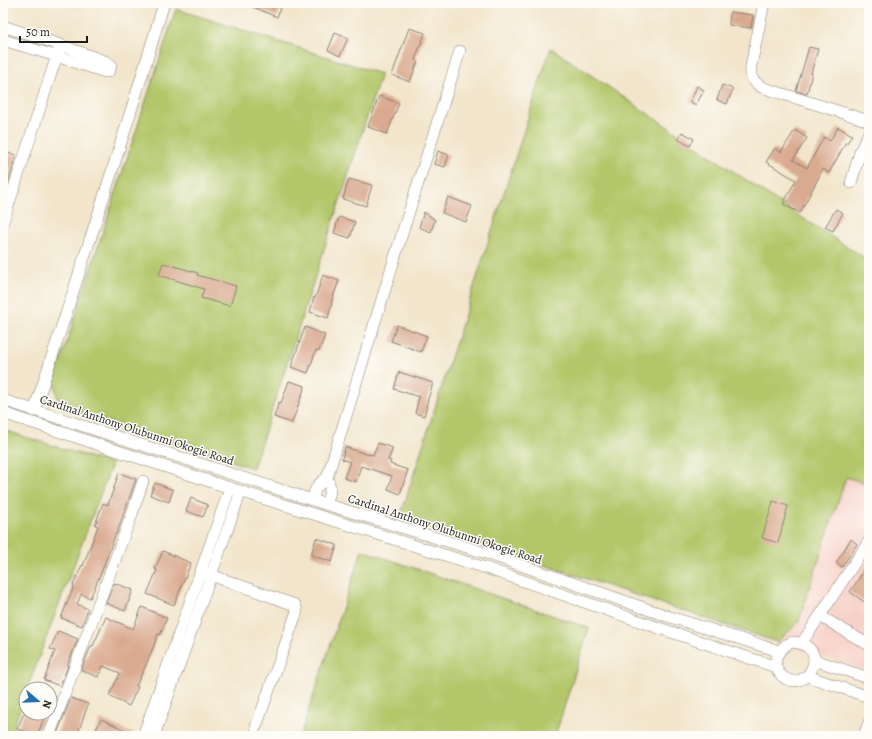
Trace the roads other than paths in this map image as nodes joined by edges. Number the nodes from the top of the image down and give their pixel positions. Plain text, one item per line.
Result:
1 (164, 3) edge
2 (764, 3) edge
3 (3, 26) edge
4 (3, 40) edge
5 (60, 45) junction
6 (460, 51) dead end
7 (56, 56) junction
8 (869, 121) edge
9 (869, 132) edge
10 (851, 183) dead end
11 (3, 222) edge
12 (3, 400) edge
13 (34, 411) junction
14 (3, 413) edge
15 (327, 478) junction
16 (143, 481) dead end
17 (230, 488) junction
18 (241, 491) junction
19 (312, 500) junction
20 (326, 504) junction
21 (869, 542) edge
22 (206, 573) junction
23 (820, 616) junction
24 (802, 643) junction
25 (869, 645) edge
26 (779, 651) junction
27 (814, 660) junction
28 (776, 667) junction
29 (807, 676) junction
30 (869, 678) edge
31 (869, 697) edge
32 (869, 722) edge
33 (256, 727) dead end
34 (49, 736) edge
35 (143, 736) edge
36 (154, 736) edge
37 (864, 736) edge

1 - 13 street
2 - 8 street
3 - 5 street
4 - 7 street
5 - 7 street
5 - 7 street
6 - 15 street
7 - 11 street
9 - 10 street
12 - 13 street, Cardinal Anthony Olubunmi Okogie Road
13 - 19 street, Cardinal Anthony Olubunmi Okogie Road
14 - 17 street, Cardinal Anthony Olubunmi Okogie Road
15 - 19 street
15 - 20 street
16 - 34 street
17 - 18 street, Cardinal Anthony Olubunmi Okogie Road
17 - 22 street
18 - 22 street
18 - 28 street, Cardinal Anthony Olubunmi Okogie Road
19 - 20 street, Cardinal Anthony Olubunmi Okogie Road
20 - 26 street, Cardinal Anthony Olubunmi Okogie Road
21 - 23 street
22 - 33 street
22 - 35 street
22 - 36 street
23 - 24 street
23 - 25 street
24 - 26 street
24 - 27 street
26 - 28 street
27 - 29 street
27 - 30 street
28 - 29 street, Cardinal Anthony Olubunmi Okogie Road
29 - 31 street, Cardinal Anthony Olubunmi Okogie Road
32 - 37 street

